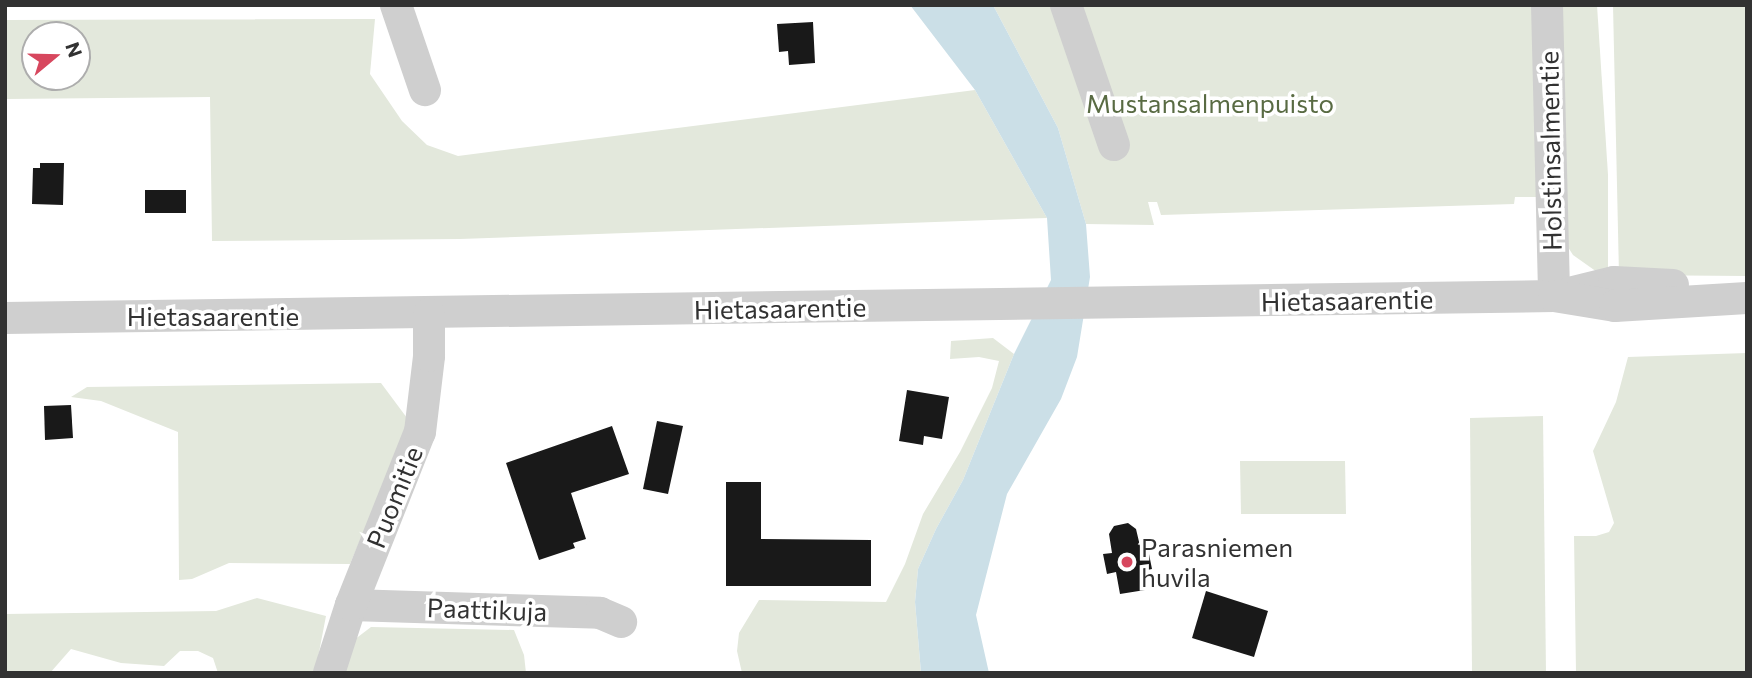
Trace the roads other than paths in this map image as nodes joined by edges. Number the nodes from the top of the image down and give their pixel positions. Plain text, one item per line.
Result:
1 (396, 5) edge
2 (1066, 5) edge
3 (1547, 5) edge
4 (425, 90) dead end
5 (1115, 145) dead end
6 (1747, 288) edge
7 (1554, 296) junction
8 (1747, 299) edge
9 (429, 314) junction
10 (5, 318) edge
11 (351, 605) junction
12 (621, 622) dead end
13 (329, 673) edge

1 - 4 street
2 - 5 street
3 - 7 street, Holstinsalmentie
6 - 7 street, Hietasaarentie
7 - 8 street, Hietasaarentie
7 - 9 street, Hietasaarentie
9 - 10 street, Hietasaarentie
9 - 11 street, Puomitie
11 - 12 street, Paattikuja
11 - 13 street, Puomitie

